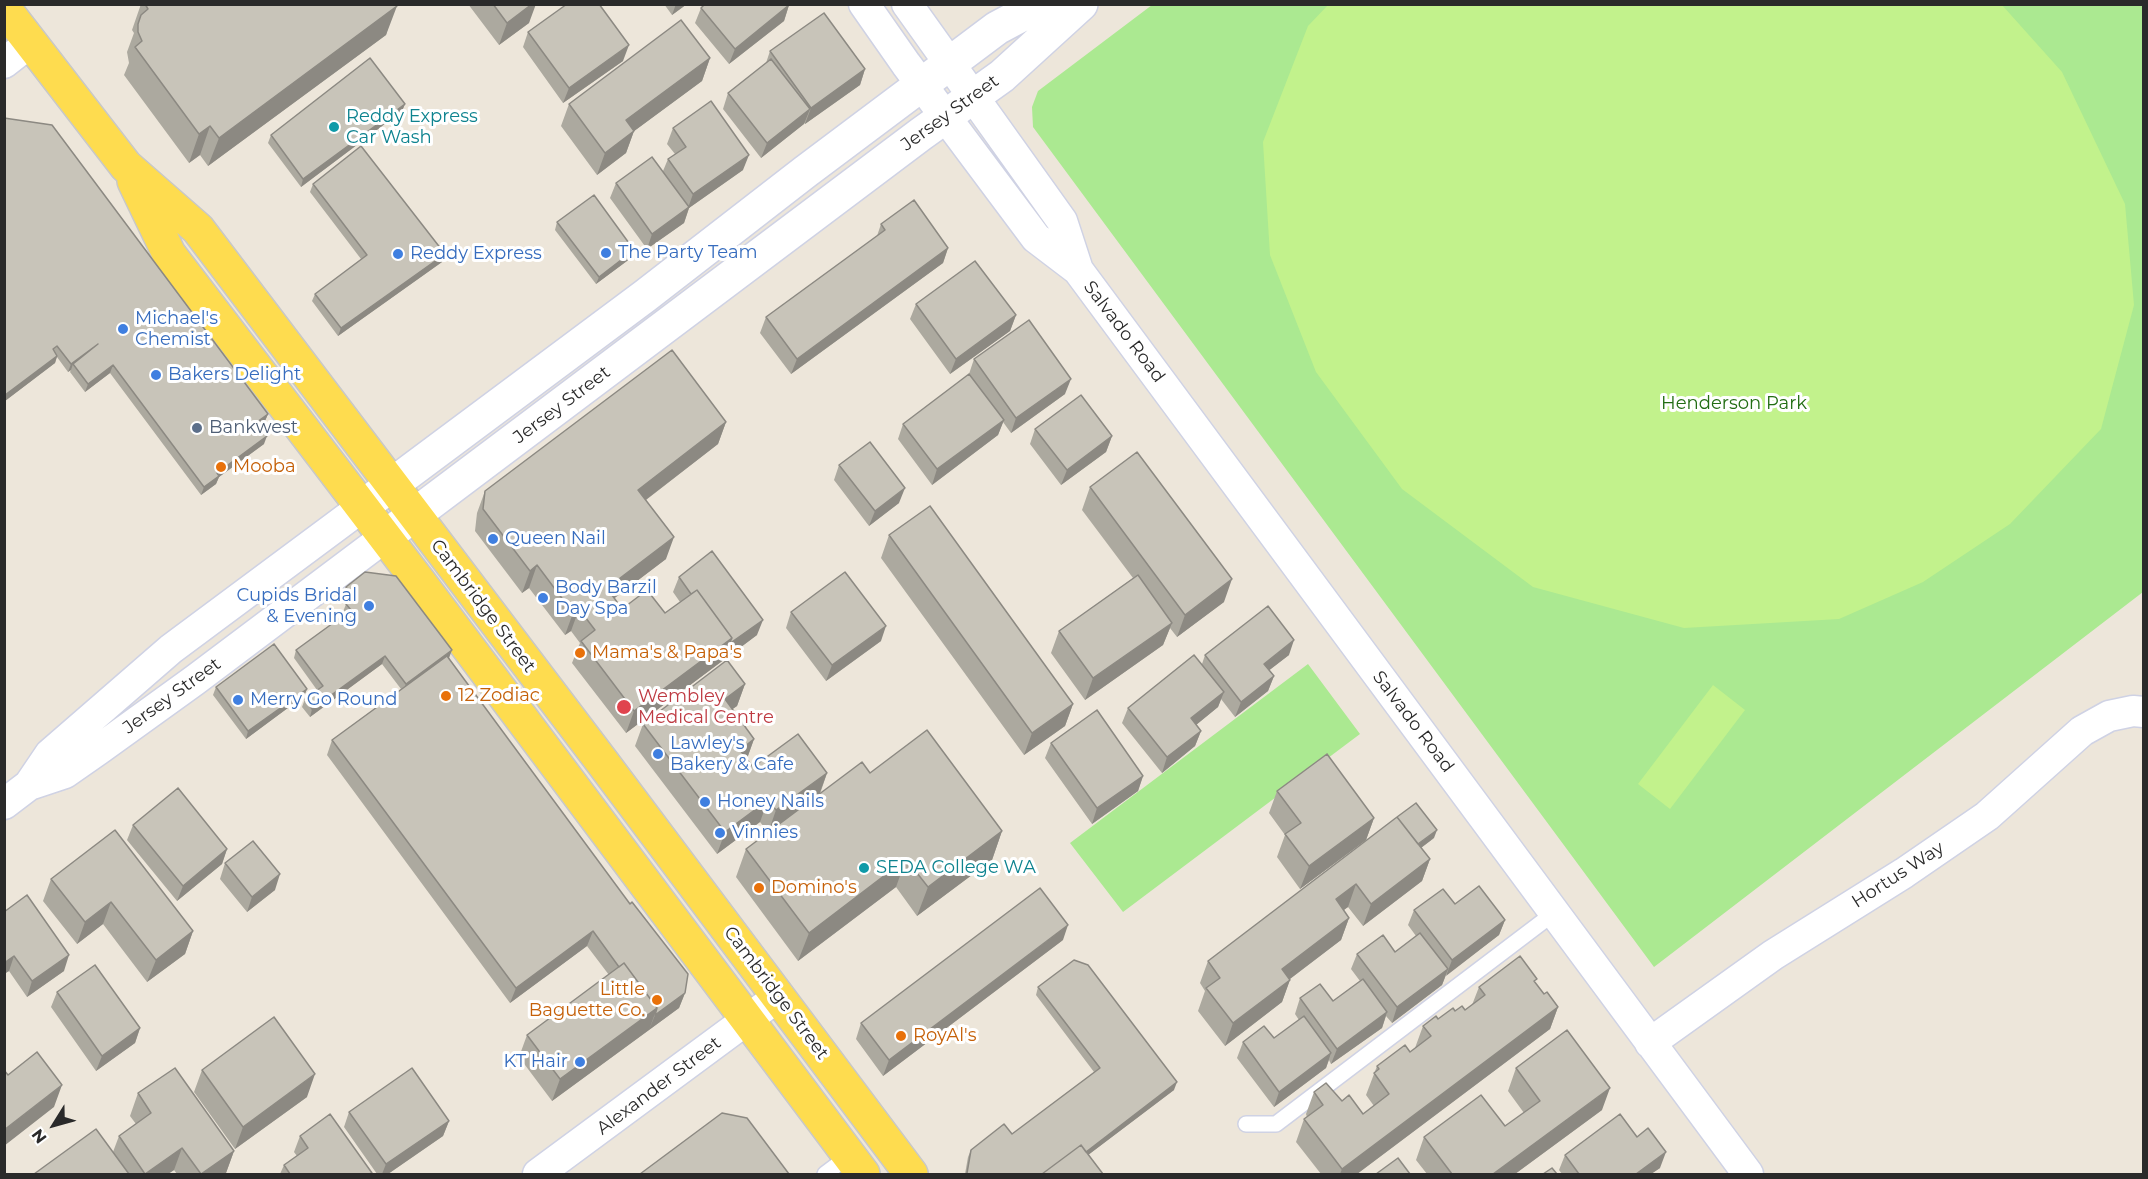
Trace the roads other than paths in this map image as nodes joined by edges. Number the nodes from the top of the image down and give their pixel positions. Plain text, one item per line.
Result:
1 (864, 4) edge
2 (907, 4) edge
3 (1042, 4) edge
4 (1081, 4) edge
5 (4, 8) edge
6 (31, 42) junction
7 (4, 63) edge
8 (949, 63) junction
9 (921, 85) junction
10 (973, 96) junction
11 (945, 117) junction
12 (126, 166) junction
13 (1078, 270) junction
14 (392, 485) junction
15 (362, 507) junction
16 (415, 515) junction
17 (385, 537) junction
18 (2144, 712) edge
19 (29, 785) junction
20 (4, 804) edge
21 (1554, 913) junction
22 (779, 996) junction
23 (747, 1020) junction
24 (1650, 1043) junction
25 (1246, 1124) dead end
26 (846, 1168) edge
27 (538, 1174) edge
28 (911, 1174) edge
29 (1748, 1174) edge

1 - 9 street, Salvado Road
2 - 8 street, Salvado Road
3 - 8 street, Jersey Street
4 - 10 street, Jersey Street
5 - 6 main road, Cambridge Street
6 - 7 street
6 - 12 main road, Cambridge Street
8 - 9 street, Jersey Street
8 - 10 street, Salvado Road
9 - 11 street, Salvado Road
9 - 14 street, Jersey Street
10 - 11 street, Jersey Street
10 - 13 street, Salvado Road
11 - 13 street, Salvado Road
11 - 16 street, Jersey Street
12 - 14 main road, Cambridge Street
12 - 15 main road, Cambridge Street
13 - 21 street, Salvado Road
14 - 15 street, Jersey Street
14 - 16 main road, Cambridge Street
15 - 17 main road, Cambridge Street
15 - 19 street, Jersey Street
16 - 17 street, Jersey Street
16 - 22 main road, Cambridge Street
17 - 19 street, Jersey Street
17 - 23 main road, Cambridge Street
18 - 24 street, Hortus Way
19 - 20 street, Jersey Street
21 - 24 street, Salvado Road
21 - 25 lane
22 - 23 street, Alexander Street
22 - 28 main road, Cambridge Street
23 - 26 main road, Cambridge Street
23 - 27 street, Alexander Street
24 - 29 street, Salvado Road

